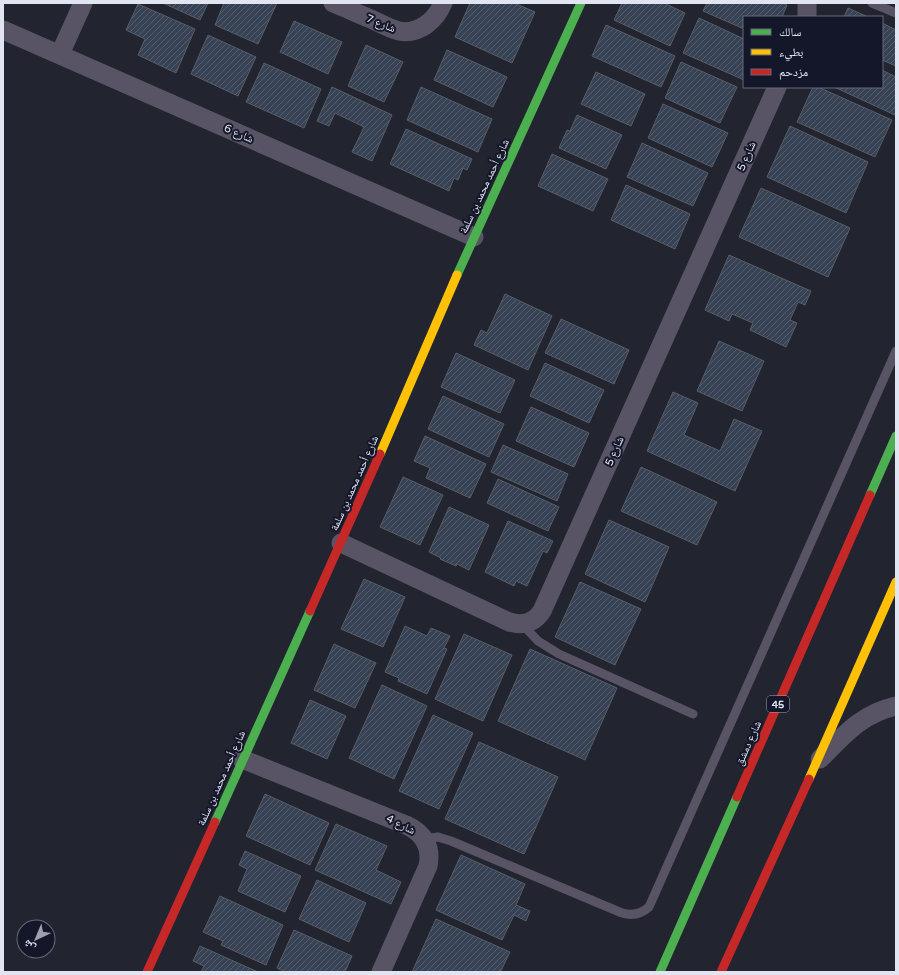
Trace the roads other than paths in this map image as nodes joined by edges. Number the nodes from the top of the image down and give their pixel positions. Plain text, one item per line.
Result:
1 (83, 3) edge
2 (333, 3) edge
3 (443, 3) edge
4 (582, 3) edge
5 (807, 3) edge
6 (872, 3) edge
7 (896, 13) edge
8 (807, 16) edge
9 (3, 30) edge
10 (60, 54) junction
11 (777, 88) edge
12 (474, 237) junction
13 (896, 351) edge
14 (896, 436) edge
15 (341, 543) junction
16 (896, 582) edge
17 (522, 624) junction
18 (896, 706) edge
19 (693, 714) dead end
20 (242, 759) junction
21 (817, 762) junction
22 (425, 839) junction
23 (147, 972) edge
24 (381, 972) edge
25 (660, 972) edge
26 (722, 972) edge

1 - 10 street
2 - 3 street, شارع 7
4 - 12 street, شارع أحمد محمد بن سلمة
5 - 8 street
6 - 7 lane
9 - 10 street, شارع 6
10 - 12 street, شارع 6
11 - 17 street, شارع 5
12 - 15 street, شارع أحمد محمد بن سلمة
13 - 22 lane
14 - 25 street, شارع دمشق / 45
15 - 17 street
15 - 20 street, شارع أحمد محمد بن سلمة
16 - 21 street
17 - 19 lane
18 - 21 street
20 - 22 street, شارع 4
20 - 23 street, شارع أحمد محمد بن سلمة
21 - 26 street
22 - 24 street, شارع 4

